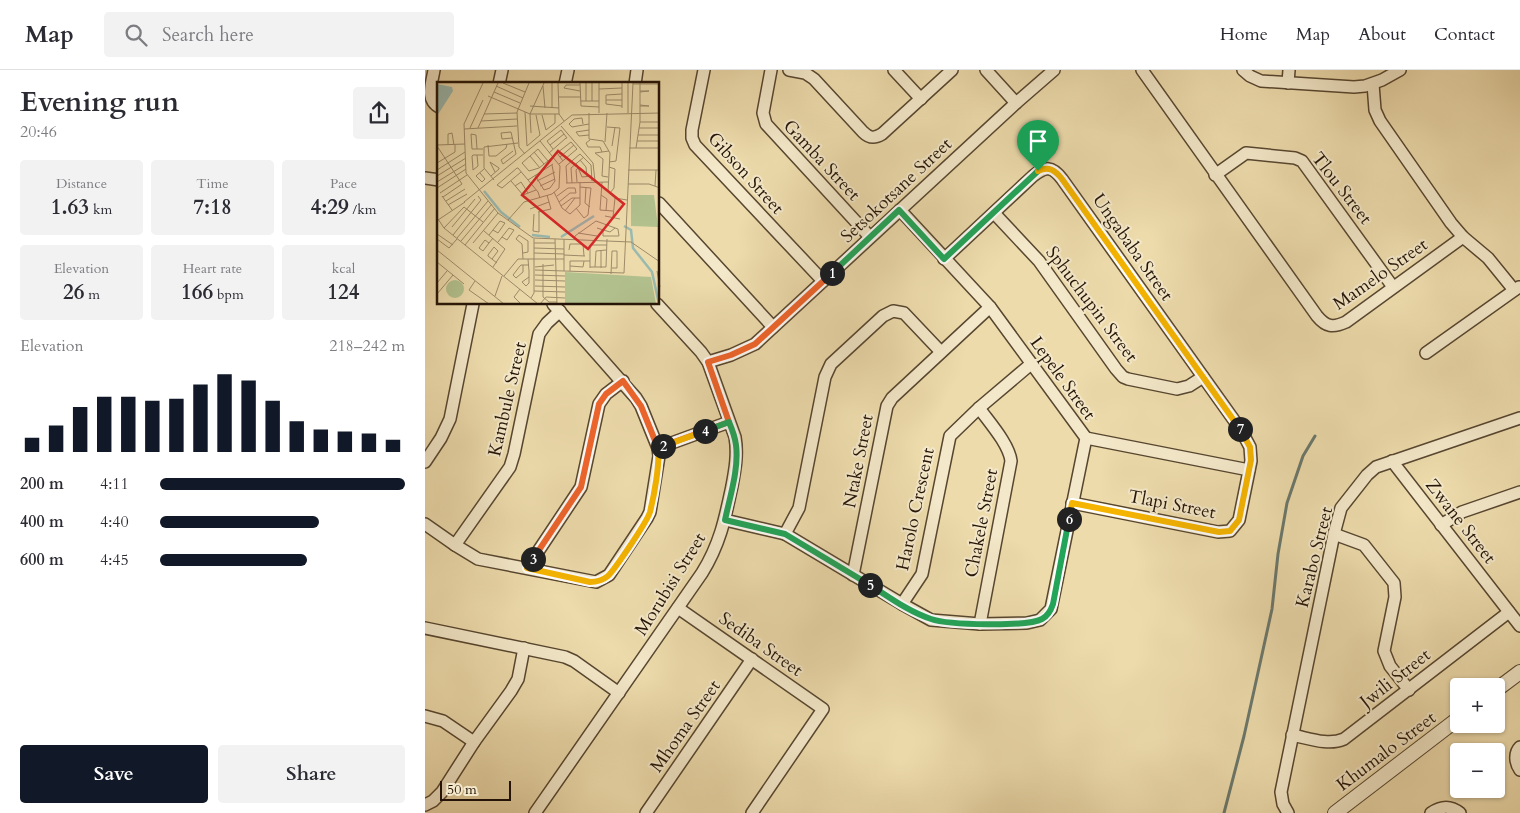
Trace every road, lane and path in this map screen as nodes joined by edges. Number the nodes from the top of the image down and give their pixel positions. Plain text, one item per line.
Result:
1 (434, 70) edge
2 (704, 70) edge
3 (771, 70) edge
4 (789, 70) edge
5 (894, 70) edge
6 (952, 70) edge
7 (986, 70) edge
8 (1054, 70) edge
9 (1142, 70) edge
10 (1243, 70) edge
11 (1289, 70) edge
12 (1400, 70) edge
13 (1039, 75) edge
14 (1288, 83) junction
15 (1373, 84) junction
16 (921, 98) junction
17 (1016, 102) junction
18 (437, 106) edge
19 (1215, 175) junction
20 (660, 204) edge
21 (899, 210) junction
22 (994, 213) junction
23 (870, 237) junction
24 (1463, 237) junction
25 (944, 259) junction
26 (823, 281) junction
27 (1393, 287) junction
28 (1517, 288) edge
29 (473, 305) edge
30 (658, 305) edge
31 (556, 307) edge
32 (990, 307) junction
33 (773, 327) junction
34 (941, 352) junction
35 (1426, 353) dead end
36 (708, 362) junction
37 (1031, 364) junction
38 (1203, 377) junction
39 (623, 381) junction
40 (979, 408) junction
41 (1520, 418) edge
42 (729, 422) junction
43 (1085, 438) junction
44 (658, 448) junction
45 (1392, 461) junction
46 (425, 462) edge
47 (1249, 470) junction
48 (1519, 494) edge
49 (1072, 503) junction
50 (725, 520) junction
51 (425, 524) edge
52 (1441, 525) junction
53 (785, 534) junction
54 (1334, 534) junction
55 (455, 545) junction
56 (527, 568) junction
57 (853, 575) junction
58 (902, 604) junction
59 (678, 608) junction
60 (1509, 612) junction
61 (980, 624) junction
62 (1520, 626) edge
63 (425, 628) edge
64 (523, 648) junction
65 (752, 659) junction
66 (1520, 672) edge
67 (1505, 683) edge
68 (1409, 690) junction
69 (619, 692) junction
70 (425, 716) edge
71 (1450, 725) edge
72 (1292, 735) junction
73 (474, 742) junction
74 (1520, 747) edge
75 (1518, 767) edge
76 (425, 805) edge
77 (535, 813) edge
78 (646, 813) edge
79 (752, 813) edge
80 (1288, 813) edge
81 (1335, 813) edge
82 (1431, 813) edge
83 (1460, 813) edge

1 - 18 street
2 - 26 street, Gibson Street
3 - 23 street, Gamba Street
4 - 16 street
5 - 16 street
6 - 16 street
7 - 17 street
8 - 13 street, Setsokotsane Street
9 - 19 street, Mamelo Street
10 - 14 street
11 - 14 street
12 - 15 street
13 - 17 street, Setsokotsane Street
14 - 15 street
15 - 24 street
17 - 21 street, Setsokotsane Street
19 - 27 street, Tlou Street
19 - 27 street, Mamelo Street
20 - 33 street
21 - 23 street, Setsokotsane Street
21 - 25 street, Lepele Street
22 - 25 street, Ungababa Street
22 - 38 street, Sphuchupin Street
22 - 38 street, Ungababa Street
23 - 26 street, Setsokotsane Street
24 - 27 street, Mamelo Street
24 - 28 street
25 - 32 street, Lepele Street
26 - 33 street, Setsokotsane Street
28 - 35 street
29 - 46 street
30 - 36 street, Morubisi Street
31 - 39 street
31 - 55 street, Kambule Street
32 - 34 street, Ntake Street
32 - 37 street, Lepele Street
33 - 36 street, Setsokotsane Street
34 - 53 street
34 - 57 street, Ntake Street
36 - 42 street, Morubisi Street
37 - 40 street, Harolo Crescent
37 - 43 street, Lepele Street
38 - 47 street, Ungababa Street
39 - 44 street
39 - 56 street
40 - 58 street, Harolo Crescent
40 - 61 street, Chakele Street
41 - 45 street, Karabo Street
42 - 44 street
42 - 50 street, Morubisi Street
43 - 47 street
43 - 49 street, Lepele Street
44 - 56 street
45 - 52 street, Zwane Street
45 - 54 street, Karabo Street
47 - 49 street, Tlapi Street
48 - 52 street
49 - 61 street, Lepele Street
50 - 53 street, Lepele Street
50 - 59 street, Morubisi Street
51 - 55 street
52 - 60 street, Zwane Street
53 - 57 street, Lepele Street
54 - 68 street
54 - 72 street, Karabo Street
55 - 56 street
57 - 58 street, Lepele Street
58 - 61 street, Lepele Street
59 - 65 street, Sediba Street
59 - 69 street, Morubisi Street
60 - 62 street, Zwane Street
60 - 68 street, Jwili Street
63 - 64 street
64 - 69 street
64 - 73 street
65 - 78 street, Mhoma Street
65 - 79 street, Sediba Street
66 - 67 street
68 - 72 street, Jwili Street
69 - 77 street, Morubisi Street
70 - 73 street
71 - 81 street, Khumalo Street
72 - 80 street, Karabo Street
73 - 76 street
74 - 75 street
82 - 83 street

